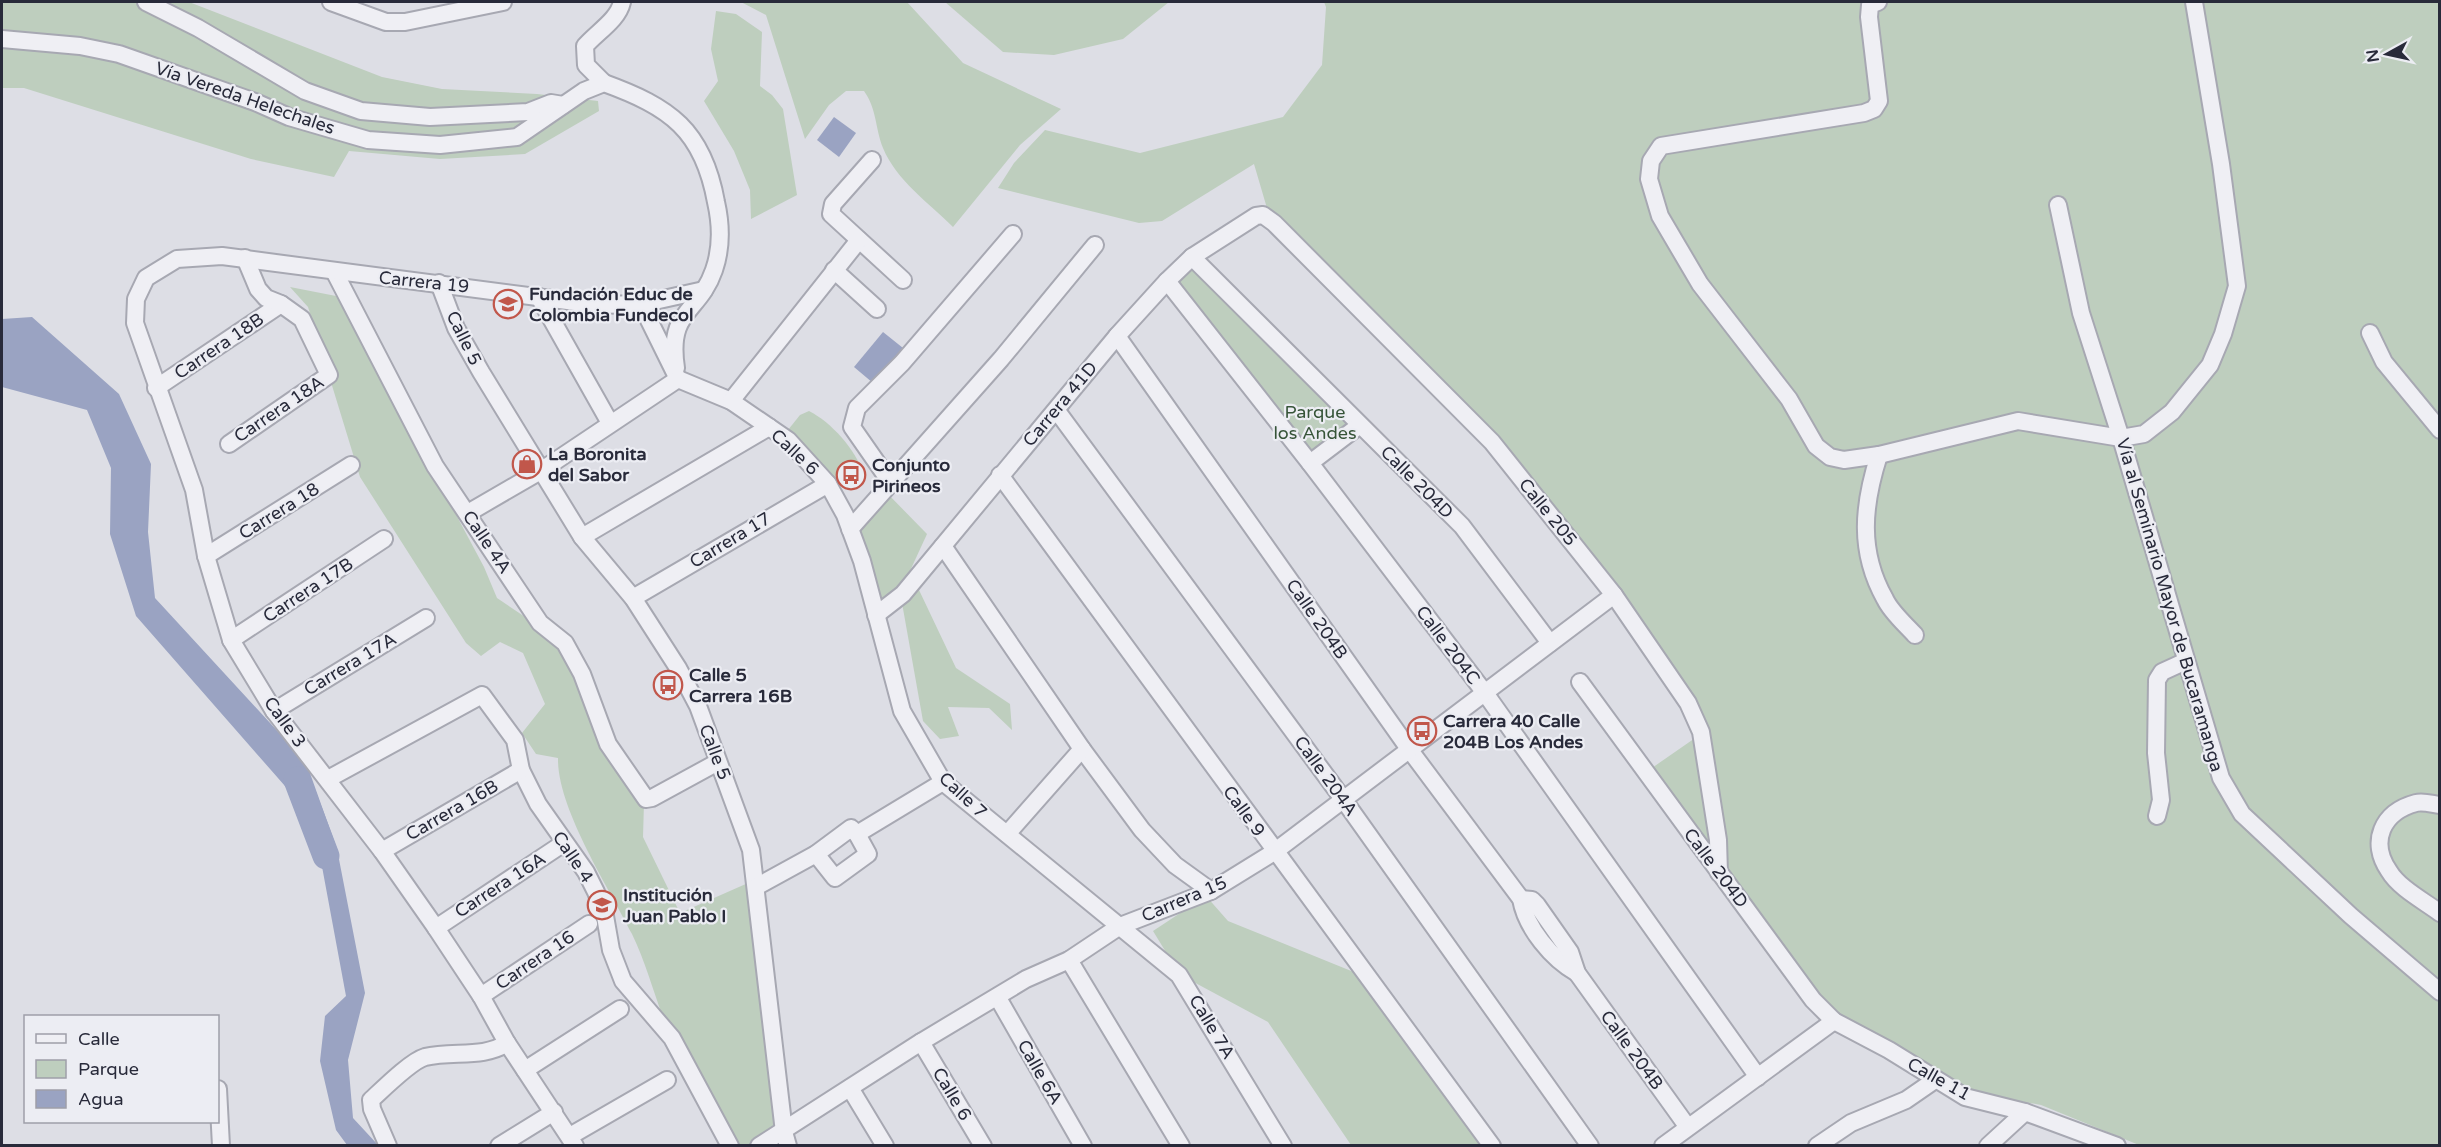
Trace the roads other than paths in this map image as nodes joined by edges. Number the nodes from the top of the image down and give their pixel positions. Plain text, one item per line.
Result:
1 (146, 2) edge
2 (331, 2) edge
3 (503, 2) edge
4 (622, 2) edge
5 (1878, 2) edge
6 (2194, 2) edge
7 (2, 39) edge
8 (604, 83) junction
9 (563, 105) junction
10 (872, 160) dead end
11 (2058, 205) dead end
12 (1263, 215) joint
13 (1013, 234) dead end
14 (859, 240) junction
15 (1095, 245) dead end
16 (1192, 257) junction
17 (245, 258) junction
18 (177, 259) joint
19 (834, 270) junction
20 (334, 271) junction
21 (903, 280) dead end
22 (1167, 281) junction
23 (439, 283) junction
24 (704, 290) junction
25 (539, 297) junction
26 (281, 304) junction
27 (641, 304) junction
28 (877, 309) dead end
29 (2370, 333) dead end
30 (1116, 336) junction
31 (678, 379) junction
32 (156, 388) junction
33 (731, 401) junction
34 (1057, 411) junction
35 (610, 423) junction
36 (1360, 425) junction
37 (769, 427) junction
38 (2439, 430) edge
39 (2121, 438) junction
40 (229, 444) dead end
41 (1879, 455) junction
42 (1310, 463) junction
43 (351, 465) dead end
44 (542, 470) junction
45 (1000, 476) junction
46 (891, 483) junction
47 (828, 484) junction
48 (468, 513) junction
49 (850, 529) junction
50 (582, 537) junction
51 (384, 539) dead end
52 (943, 546) junction
53 (206, 556) junction
54 (925, 566) junction
55 (963, 574) junction
56 (1614, 595) junction
57 (633, 598) junction
58 (876, 615) junction
59 (426, 618) dead end
60 (1915, 635) dead end
61 (231, 640) junction
62 (1550, 643) junction
63 (2186, 662) junction
64 (1580, 682) dead end
65 (1485, 693) junction
66 (274, 711) junction
67 (1082, 749) junction
68 (1409, 749) junction
69 (718, 762) junction
70 (521, 770) junction
71 (328, 779) junction
72 (943, 782) junction
73 (1343, 799) junction
74 (2439, 805) edge
75 (2157, 816) dead end
76 (857, 834) junction
77 (1007, 834) junction
78 (564, 843) junction
79 (382, 851) junction
80 (1274, 852) junction
81 (816, 854) junction
82 (1719, 873) junction
83 (756, 887) junction
84 (1210, 891) junction
85 (2439, 913) edge
86 (589, 924) dead end
87 (1120, 926) junction
88 (436, 928) junction
89 (1069, 960) junction
90 (2439, 992) edge
91 (481, 996) junction
92 (998, 998) junction
93 (620, 1009) dead end
94 (1834, 1021) junction
95 (921, 1042) junction
96 (507, 1043) junction
97 (525, 1070) junction
98 (1758, 1077) junction
99 (667, 1080) dead end
100 (1935, 1080) junction
101 (850, 1088) junction
102 (219, 1108) edge
103 (554, 1112) junction
104 (2025, 1112) junction
105 (1687, 1126) junction
106 (786, 1139) edge
107 (572, 1141) edge
108 (221, 1146) edge
109 (388, 1146) edge
110 (499, 1146) edge
111 (730, 1146) edge
112 (759, 1146) edge
113 (885, 1146) edge
114 (984, 1146) edge
115 (1083, 1146) edge
116 (1181, 1146) edge
117 (1283, 1146) edge
118 (1492, 1146) edge
119 (1590, 1146) edge
120 (1663, 1146) edge
121 (1817, 1146) edge
122 (1988, 1146) edge
123 (2117, 1146) edge

1 - 9 street
2 - 3 street
4 - 8 street
5 - 41 street
6 - 39 street
7 - 9 street, Vía Vereda Helechales
8 - 9 street, Vía Vereda Helechales
8 - 24 street
10 - 14 street
11 - 39 street, Vía al Seminario Mayor de Bucaramanga
12 - 16 street, Carrera 41D
12 - 56 street, Calle 205
13 - 46 street
14 - 19 street
14 - 21 street
15 - 46 street
16 - 22 street, Carrera 41D
16 - 36 street, Calle 204D
17 - 18 street, Carrera 19
17 - 20 street, Carrera 19
17 - 26 street
18 - 32 street, Calle 3
19 - 28 street
19 - 33 street
20 - 23 street, Carrera 19
20 - 48 street, Calle 4A
22 - 30 street, Carrera 41D
22 - 42 street, Calle 204C
23 - 25 street, Carrera 19
23 - 44 street, Calle 5
24 - 27 street, Carrera 19
24 - 31 street
25 - 27 street, Carrera 19
25 - 35 street
26 - 32 street, Carrera 18B
26 - 40 street, Carrera 18A
27 - 31 street
29 - 38 street
30 - 34 street, Carrera 41D
30 - 68 street, Calle 204B
31 - 33 street, Calle 6
31 - 35 street
32 - 53 street, Calle 3
33 - 37 street, Calle 6
34 - 45 street, Carrera 41D
34 - 73 street, Calle 204A
35 - 44 street
36 - 42 street
36 - 62 street, Calle 204D
37 - 47 street, Calle 6
37 - 50 street
39 - 41 street
39 - 63 street, Vía al Seminario Mayor de Bucaramanga
41 - 60 street
42 - 65 street, Calle 204C
43 - 53 street, Carrera 18
44 - 48 street
44 - 50 street, Calle 5
45 - 52 street, Carrera 41D
45 - 80 street, Calle 9
46 - 49 street
47 - 49 street, Calle 6
47 - 57 street, Carrera 17
48 - 69 street, Calle 4A
49 - 58 street, Calle 6
50 - 57 street, Calle 5
51 - 61 street, Carrera 17B
52 - 54 street, Carrera 41D
52 - 55 street
53 - 61 street, Calle 3
54 - 55 street
54 - 58 street, Carrera 41D
55 - 67 street
56 - 62 street, Carrera 15
56 - 82 street, Calle 205
57 - 69 street, Calle 5
58 - 72 street, Calle 7
59 - 66 street, Carrera 17A
61 - 66 street, Calle 3
62 - 65 street, Carrera 15
63 - 75 street
63 - 90 street, Vía al Seminario Mayor de Bucaramanga
64 - 82 street, Calle 204D
65 - 68 street, Carrera 15
65 - 98 street, Calle 204C
66 - 71 street, Calle 3
67 - 77 street
67 - 84 street
68 - 73 street, Carrera 15
68 - 105 street, Calle 204B
69 - 83 street, Calle 5
70 - 71 street, Calle 4
70 - 78 street, Calle 4
70 - 79 street, Carrera 16B
71 - 79 street, Calle 3
72 - 76 street
72 - 77 street, Calle 7
73 - 80 street, Carrera 15
73 - 119 street, Calle 204A
74 - 85 street
76 - 81 street
76 - 81 street
77 - 87 street, Calle 7
78 - 88 street, Carrera 16A
78 - 111 street, Calle 4
79 - 88 street, Calle 3
80 - 84 street, Carrera 15
80 - 118 street, Calle 9
81 - 83 street
82 - 94 street, Calle 204D
83 - 106 street, Calle 5
84 - 87 street, Carrera 15
86 - 91 street, Carrera 16
87 - 89 street, Carrera 15
87 - 117 street, Calle 7A
88 - 91 street, Calle 3
89 - 92 street, Carrera 15
89 - 116 street
91 - 96 street, Calle 3
92 - 95 street, Carrera 15
92 - 115 street, Calle 6A
93 - 97 street
94 - 98 street
94 - 100 street, Calle 11
95 - 101 street, Carrera 15
95 - 114 street, Calle 6
96 - 97 street, Calle 3
96 - 109 street
97 - 103 street, Calle 3
98 - 105 street
99 - 107 street
100 - 104 street, Calle 11
100 - 121 street
101 - 106 street, Carrera 15
101 - 113 street
102 - 108 street
103 - 107 street, Calle 3
103 - 110 street
104 - 122 street
104 - 123 street, Calle 11
105 - 120 street
106 - 112 street, Carrera 15

